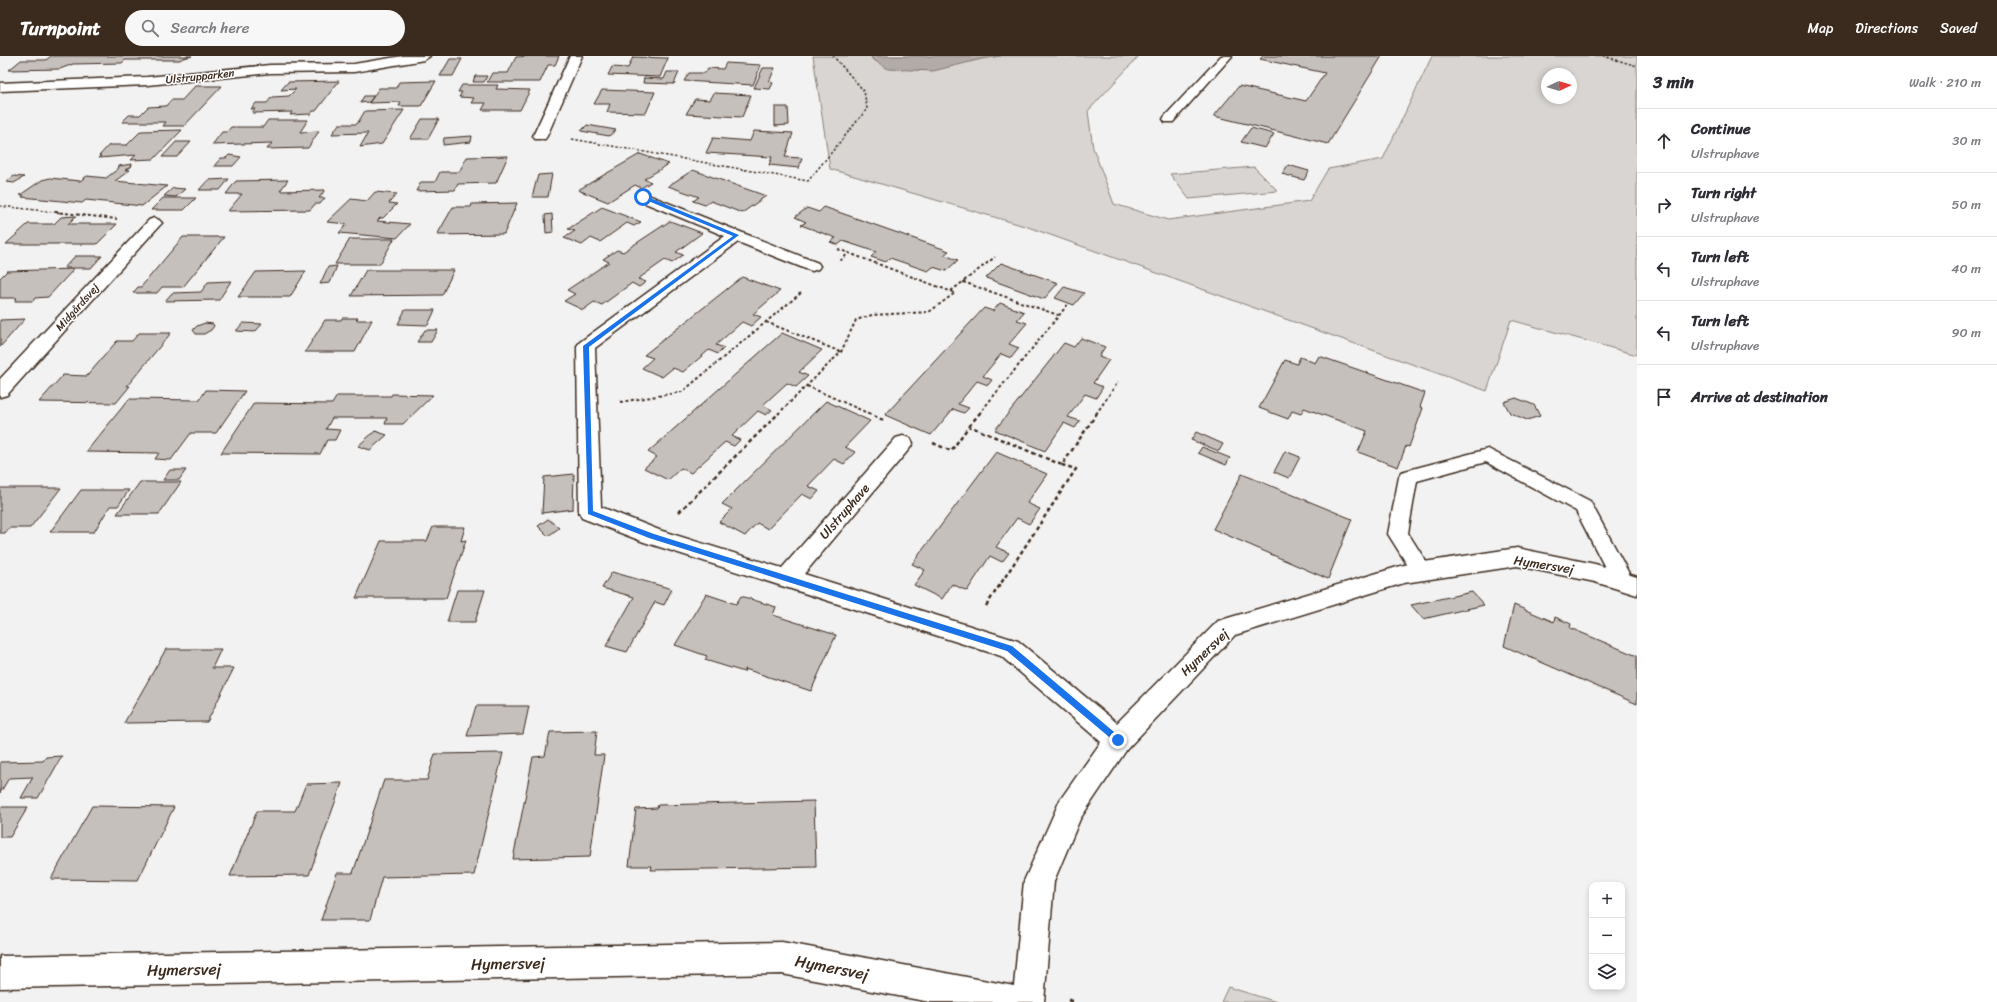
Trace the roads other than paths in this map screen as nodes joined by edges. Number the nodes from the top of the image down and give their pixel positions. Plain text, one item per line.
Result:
1 (424, 56) edge
2 (576, 56) edge
3 (1227, 56) edge
4 (0, 87) edge
5 (1169, 119) dead end
6 (541, 135) road end
7 (643, 197) dead end
8 (154, 223) road end
9 (737, 235) junction
10 (812, 266) dead end
11 (0, 391) edge
12 (903, 443) dead end
13 (1422, 571) junction
14 (786, 579) junction
15 (1630, 584) edge
16 (1118, 740) junction
17 (0, 972) edge
18 (1013, 1002) edge
19 (1028, 1002) edge

1 - 4 street, Ulstrupparken
2 - 6 street
3 - 5 lane
7 - 9 street
8 - 11 street, Midgårdsvej
9 - 10 street
9 - 14 street
12 - 14 street, Ulstruphave
13 - 15 street, Hymersvej
13 - 15 lane
13 - 16 street, Hymersvej
14 - 16 street
16 - 19 street, Hymersvej
17 - 18 street, Hymersvej

